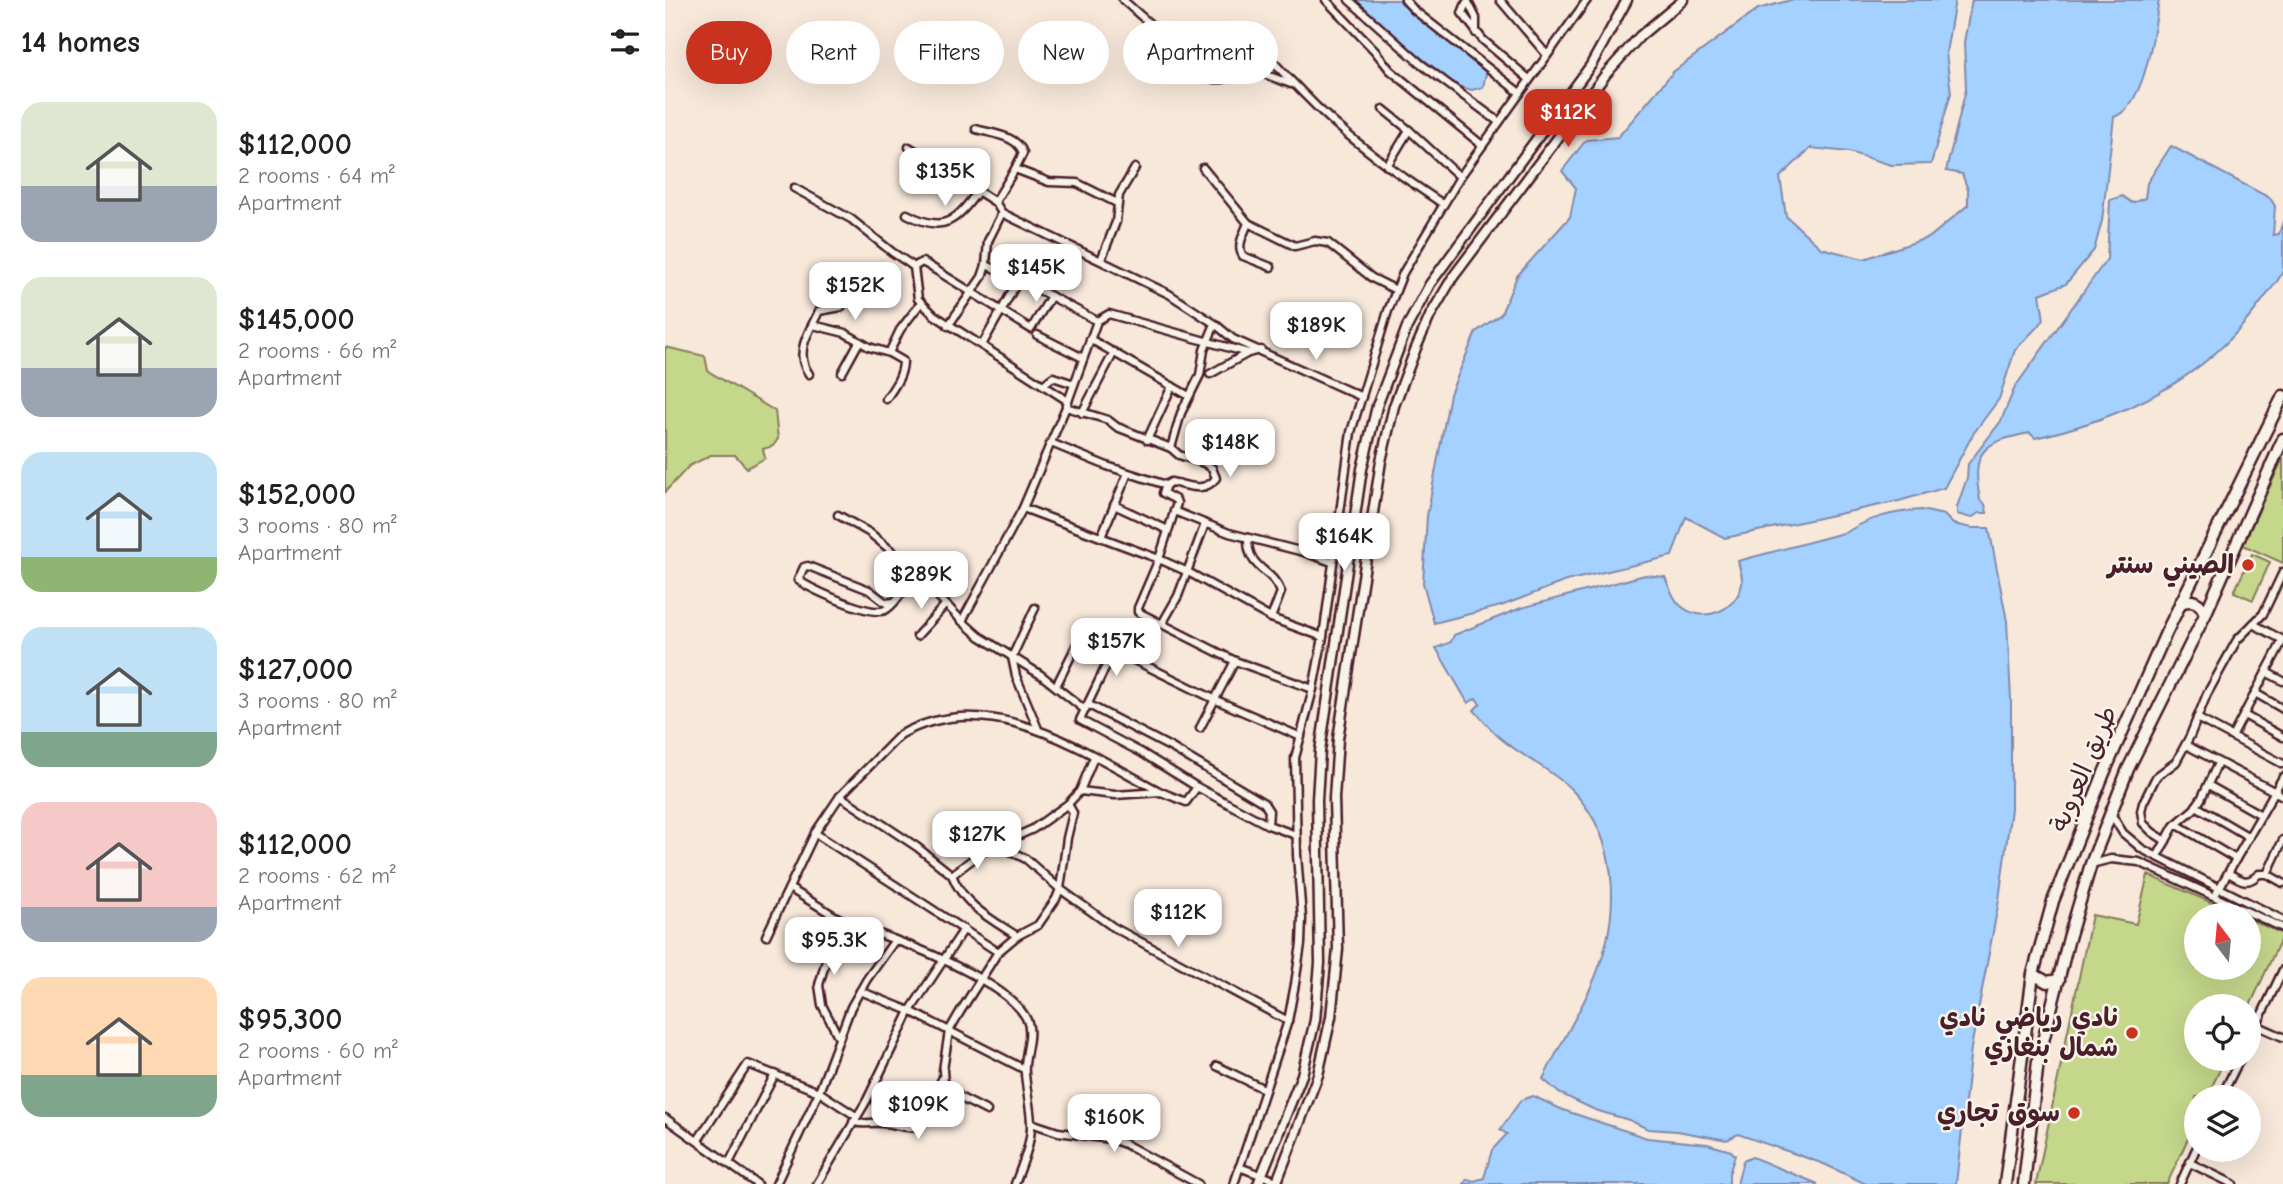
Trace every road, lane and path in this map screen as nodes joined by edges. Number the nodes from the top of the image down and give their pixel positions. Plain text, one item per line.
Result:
1 (1123, 0) edge
2 (1327, 0) edge
3 (1349, 0) edge
4 (1405, 0) edge
5 (1500, 0) edge
6 (1627, 0) edge
7 (1683, 0) edge
8 (1584, 1) edge
9 (1476, 33) dead end
10 (1547, 55) junction
11 (1278, 67) edge
12 (1529, 79) junction
13 (1296, 86) junction
14 (1520, 93) junction
15 (1383, 109) dead end
16 (1499, 122) junction
17 (976, 129) dead end
18 (1409, 130) junction
19 (1482, 145) junction
20 (909, 147) dead end
21 (1387, 166) junction
22 (1135, 168) dead end
23 (1203, 168) dead end
24 (1015, 169) junction
25 (1460, 177) junction
26 (795, 188) dead end
27 (978, 191) junction
28 (995, 202) junction
29 (1118, 203) junction
30 (1443, 204) junction
31 (1002, 213) junction
32 (907, 214) dead end
33 (1248, 223) junction
34 (1101, 260) junction
35 (986, 265) junction
36 (914, 267) junction
37 (1271, 267) dead end
38 (1019, 279) junction
39 (1396, 290) junction
40 (973, 292) junction
41 (1051, 296) junction
42 (920, 304) junction
43 (841, 307) dead end
44 (1002, 310) junction
45 (1097, 321) junction
46 (1216, 324) junction
47 (813, 326) junction
48 (948, 326) junction
49 (1037, 335) dead end
50 (1090, 339) junction
51 (859, 342) junction
52 (1207, 342) junction
53 (982, 345) junction
54 (1261, 350) junction
55 (1114, 352) junction
56 (889, 353) junction
57 (1248, 353) junction
58 (1083, 358) junction
59 (809, 373) dead end
60 (842, 373) dead end
61 (1210, 374) dead end
62 (1045, 384) junction
63 (1074, 384) junction
64 (1172, 386) junction
65 (1189, 396) junction
66 (2283, 396) edge
67 (1361, 397) junction
68 (886, 399) dead end
69 (1067, 404) junction
70 (1082, 412) junction
71 (2283, 439) edge
72 (1147, 440) junction
73 (1051, 443) junction
74 (1171, 448) junction
75 (1128, 473) junction
76 (1166, 485) junction
77 (1114, 505) junction
78 (1023, 508) junction
79 (1174, 511) junction
80 (838, 515) dead end
81 (1205, 524) junction
82 (1168, 530) junction
83 (1354, 533) junction
84 (1368, 536) junction
85 (1101, 537) junction
86 (1248, 538) junction
87 (1159, 559) junction
88 (1332, 562) junction
89 (1188, 572) junction
90 (2283, 572) edge
91 (922, 579) junction
92 (1347, 583) junction
93 (1362, 585) junction
94 (2274, 591) junction
95 (2283, 596) edge
96 (893, 602) junction
97 (2180, 603) junction
98 (945, 605) junction
99 (1035, 608) dead end
100 (2205, 615) junction
101 (1271, 618) junction
102 (962, 621) junction
103 (1162, 624) junction
104 (2253, 624) junction
105 (1083, 632) dead end
106 (917, 636) dead end
107 (1322, 637) junction
108 (2283, 640) edge
109 (1118, 641) dead end
110 (1114, 650) junction
111 (1012, 657) junction
112 (1235, 661) junction
113 (2266, 672) junction
114 (2283, 681) edge
115 (1056, 686) junction
116 (1313, 689) junction
117 (2255, 693) junction
118 (1216, 701) junction
119 (1087, 707) junction
120 (2283, 709) edge
121 (2244, 715) junction
122 (2197, 718) junction
123 (1200, 728) dead end
124 (1038, 729) junction
125 (1301, 737) junction
126 (2232, 737) junction
127 (2283, 737) edge
128 (2186, 745) junction
129 (1094, 757) junction
130 (2218, 763) junction
131 (2283, 764) edge
132 (2283, 777) edge
133 (2208, 785) junction
134 (1197, 787) junction
135 (1080, 791) junction
136 (1161, 792) junction
137 (2274, 792) junction
138 (840, 796) junction
139 (2283, 796) edge
140 (1068, 804) junction
141 (2196, 806) junction
142 (2110, 812) junction
143 (2261, 815) junction
144 (2176, 824) junction
145 (1268, 825) junction
146 (815, 832) junction
147 (1296, 835) junction
148 (2249, 837) junction
149 (2283, 840) edge
150 (2166, 841) junction
151 (997, 844) junction
152 (2280, 855) edge
153 (2157, 857) junction
154 (2236, 859) junction
155 (2091, 864) junction
156 (2228, 873) junction
157 (2267, 874) junction
158 (952, 876) junction
159 (2283, 883) edge
160 (789, 888) junction
161 (2219, 888) junction
162 (1060, 889) junction
163 (2215, 896) junction
164 (838, 918) junction
165 (2282, 927) edge
166 (964, 929) junction
167 (766, 936) dead end
168 (1017, 936) junction
169 (895, 940) junction
170 (998, 952) junction
171 (944, 958) junction
172 (2283, 970) edge
173 (2033, 974) junction
174 (2281, 979) edge
175 (2059, 980) junction
176 (982, 981) junction
177 (860, 991) junction
178 (909, 1012) junction
179 (2261, 1016) edge
180 (1288, 1021) junction
181 (2261, 1027) edge
182 (949, 1031) junction
183 (2283, 1037) edge
184 (838, 1038) junction
185 (1217, 1066) dead end
186 (1024, 1069) junction
187 (775, 1074) junction
188 (942, 1079) junction
189 (1264, 1090) junction
190 (819, 1092) junction
191 (987, 1111) dead end
192 (665, 1118) edge
193 (854, 1119) junction
194 (1031, 1123) junction
195 (698, 1140) junction
196 (729, 1163) junction
197 (2190, 1163) joint
198 (1240, 1167) junction
199 (1260, 1180) edge
200 (1276, 1182) edge
201 (757, 1184) edge
202 (776, 1184) edge
203 (817, 1184) edge
204 (1015, 1184) edge
205 (1198, 1184) edge
206 (1234, 1184) edge
207 (2005, 1184) edge
208 (2024, 1184) edge
209 (2179, 1184) edge
210 (2233, 1184) edge

1 - 13 street
2 - 19 street
3 - 16 street
4 - 14 street
5 - 10 street
6 - 83 main road
7 - 84 main road
8 - 10 street
9 - 12 street
10 - 12 street
11 - 13 street
12 - 14 street
13 - 21 street
14 - 16 street
15 - 18 street
16 - 19 street
17 - 24 street
18 - 21 street
18 - 25 street
19 - 25 street
20 - 27 street
21 - 30 street
22 - 29 street
23 - 33 street
24 - 28 street
24 - 29 street
25 - 30 street
26 - 36 street
27 - 28 street
27 - 32 street
28 - 31 street
29 - 34 street
30 - 39 street
31 - 34 street
31 - 35 street
33 - 37 street
33 - 39 street
34 - 46 street
35 - 38 street
35 - 40 street
36 - 40 street
36 - 42 street
38 - 41 street
38 - 44 street
39 - 67 street
40 - 44 street
40 - 48 street
41 - 44 street
41 - 45 street
42 - 48 street
42 - 56 street
43 - 47 street
44 - 53 street
45 - 50 street
45 - 52 street
46 - 52 street
46 - 54 street
47 - 51 street
47 - 59 street
48 - 53 street
49 - 58 street
50 - 55 street
50 - 58 street
51 - 56 street
51 - 60 street
52 - 57 street
52 - 65 street
53 - 62 street
54 - 57 street
54 - 67 street
55 - 64 street
55 - 70 street
56 - 68 street
57 - 61 street
58 - 63 street
62 - 63 street
62 - 69 street
63 - 69 street
64 - 65 street
64 - 72 street
65 - 74 street
66 - 97 highway, طريق العروبة
67 - 88 street
69 - 70 street
69 - 73 street
70 - 72 street
71 - 100 highway, طريق العروبة
72 - 74 street
73 - 75 street
73 - 78 street
74 - 76 street
75 - 76 street
75 - 77 street
76 - 79 street
77 - 82 street
77 - 85 street
78 - 85 street
78 - 102 street
79 - 81 street
79 - 82 street
80 - 91 street
81 - 86 street
81 - 89 street
82 - 87 street
83 - 84 main road
83 - 92 main road
84 - 93 main road
85 - 87 street
86 - 88 street
86 - 101 street
87 - 89 street
87 - 103 street
88 - 107 street
89 - 101 street
89 - 103 street
90 - 94 street
91 - 96 street
91 - 98 street
92 - 93 main road
92 - 199 main road
93 - 200 main road
94 - 95 street
94 - 104 street
96 - 96 street
97 - 100 highway
97 - 173 highway, طريق العروبة
98 - 102 street
98 - 106 street
99 - 111 street
100 - 142 highway, طريق العروبة
101 - 107 street
102 - 111 street
103 - 112 street
104 - 108 street
104 - 122 street
105 - 115 street
107 - 116 street
108 - 113 street
109 - 110 street
110 - 118 street
110 - 119 street
111 - 115 street
111 - 124 street
112 - 116 street
112 - 118 street
113 - 114 street
113 - 117 street
115 - 119 street
116 - 125 street
117 - 120 street
117 - 121 street
118 - 123 street
118 - 125 street
119 - 134 street
119 - 145 street
121 - 126 street
121 - 127 street
122 - 126 street
122 - 128 street
124 - 129 street
124 - 138 street
125 - 147 street
126 - 131 street
128 - 130 street
128 - 150 street
129 - 135 street
129 - 136 street
130 - 133 street
130 - 137 street
132 - 137 street
133 - 141 street
133 - 143 street
134 - 136 street
134 - 145 street
135 - 136 street
135 - 140 street
137 - 139 street
137 - 143 street
138 - 146 street
138 - 158 street
140 - 151 street
140 - 162 street
141 - 144 street
141 - 148 street
142 - 153 street
142 - 155 highway, طريق العروبة
143 - 148 street
144 - 150 street
144 - 154 street
145 - 147 street
146 - 160 street
146 - 166 street
147 - 180 street
148 - 154 street
149 - 152 street
150 - 153 street
151 - 158 street
151 - 162 street
152 - 157 street
153 - 161 street
154 - 156 street
155 - 163 street
155 - 175 highway, طريق العروبة
156 - 157 street
156 - 161 street
157 - 159 street
158 - 168 street
160 - 164 street
160 - 167 street
161 - 163 street
161 - 165 street
162 - 168 street
162 - 180 street
163 - 165 street
164 - 169 street
164 - 184 street
166 - 170 street
166 - 171 street
168 - 170 street
169 - 171 street
169 - 177 street
170 - 176 street
171 - 176 street
171 - 178 street
172 - 174 street
173 - 175 highway
173 - 207 highway, طريق العروبة
174 - 179 street
175 - 208 highway, طريق العروبة
176 - 182 street
176 - 186 street
177 - 178 street
177 - 184 street
178 - 182 street
178 - 193 street
180 - 189 street
181 - 183 street
182 - 186 street
182 - 188 street
184 - 190 street
185 - 189 street
186 - 194 street
187 - 190 street
187 - 195 street
187 - 196 street
188 - 191 street
188 - 193 street
189 - 198 street
190 - 193 street
190 - 202 street
192 - 195 street
193 - 203 street
194 - 204 street
194 - 205 street
195 - 196 street
196 - 201 street
197 - 209 street
197 - 210 street
198 - 199 street
198 - 206 street
199 - 200 street

